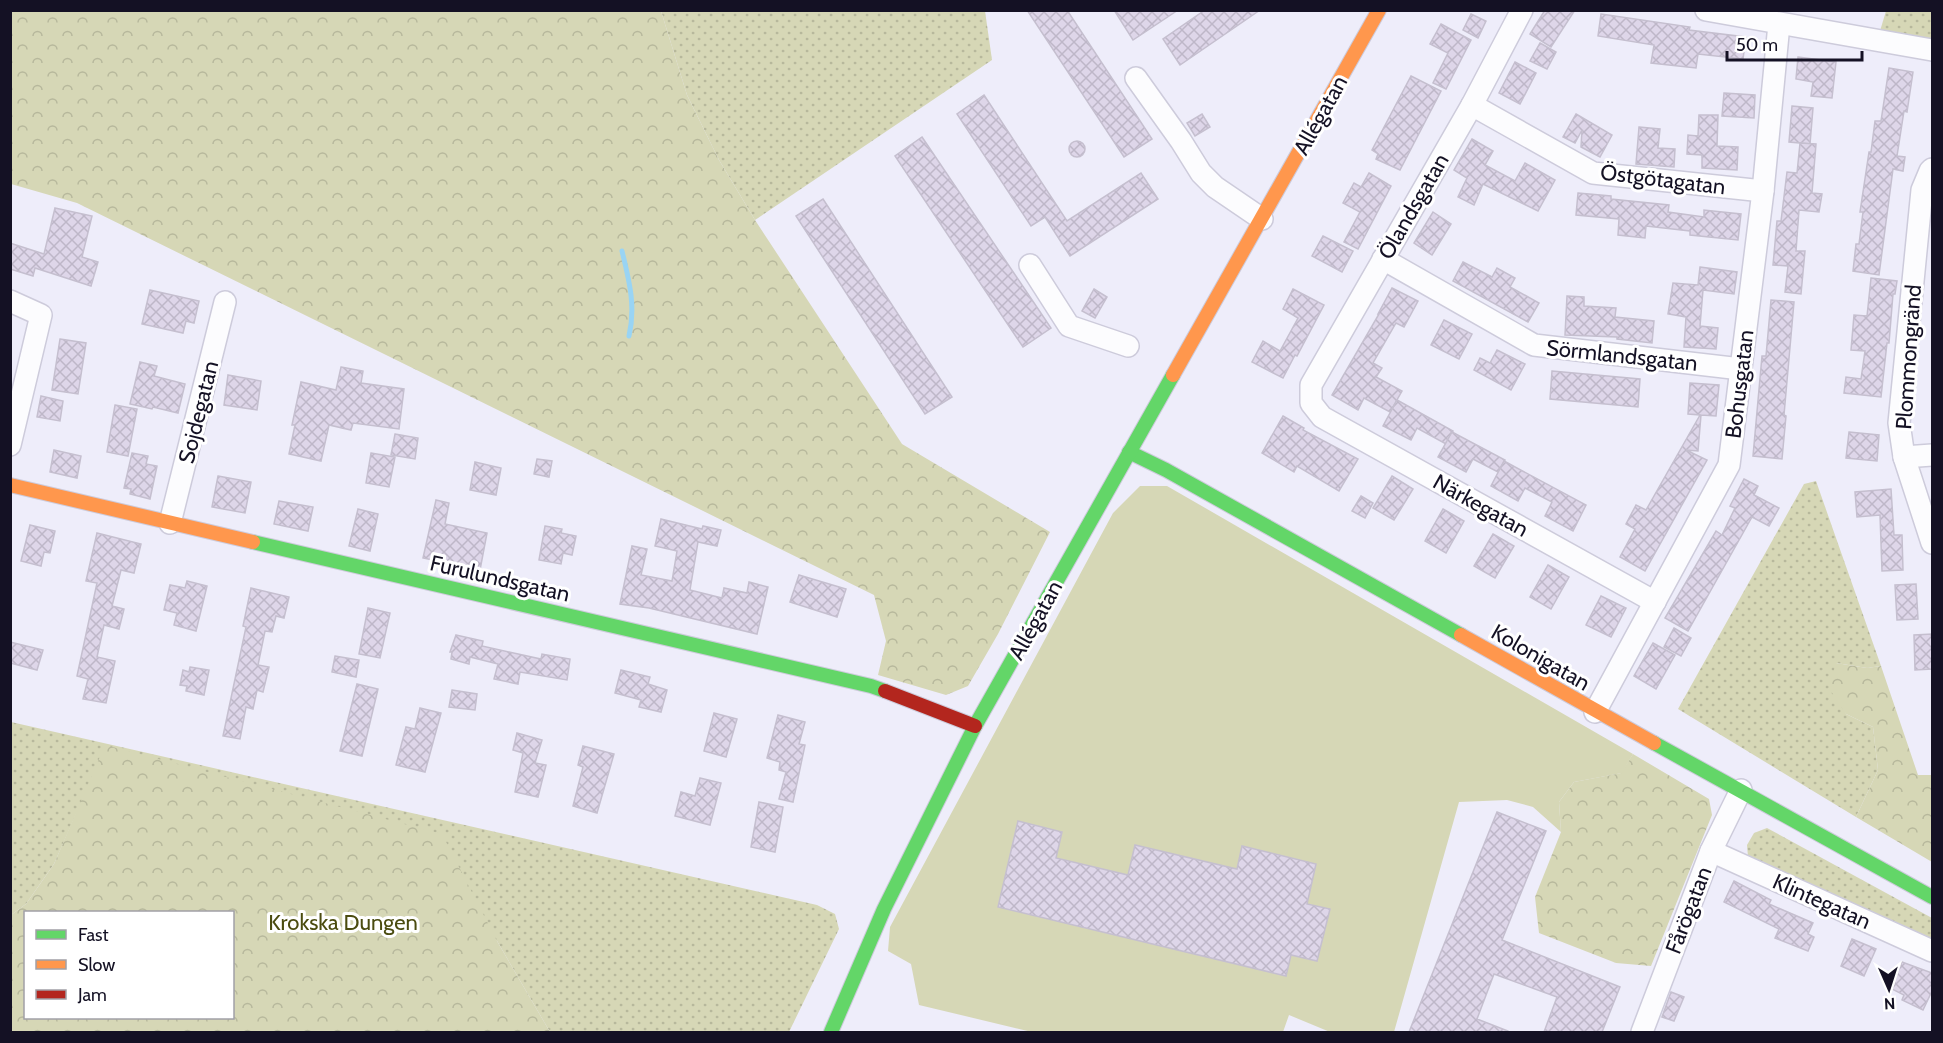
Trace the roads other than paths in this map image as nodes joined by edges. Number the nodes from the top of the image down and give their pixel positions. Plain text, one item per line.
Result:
1 (1379, 10) edge
2 (1522, 10) edge
3 (1706, 10) edge
4 (1779, 24) junction
5 (1932, 50) edge
6 (1139, 72) dead end
7 (1472, 105) junction
8 (1932, 169) edge
9 (1762, 191) junction
10 (1262, 219) junction
11 (1033, 259) dead end
12 (1383, 259) junction
13 (10, 301) edge
14 (225, 302) dead end
15 (1128, 346) dead end
16 (1741, 369) junction
17 (1311, 403) joint
18 (10, 445) edge
19 (1129, 452) junction
20 (1932, 455) edge
21 (1904, 457) junction
22 (10, 485) edge
23 (170, 523) junction
24 (1932, 543) edge
25 (1654, 602) junction
26 (1594, 712) junction
27 (975, 726) junction
28 (1741, 790) junction
29 (1711, 851) junction
30 (1932, 897) edge
31 (1932, 951) edge
32 (831, 1032) edge
33 (1642, 1032) edge

1 - 10 street, Allégatan
2 - 7 street, Ölandsgatan
3 - 4 street
4 - 5 street
4 - 9 street, Bohusgatan
6 - 10 street
7 - 9 street, Östgötagatan
7 - 12 street, Ölandsgatan
8 - 21 street, Plommongränd
9 - 16 street, Bohusgatan
10 - 19 street, Allégatan
11 - 15 street
12 - 16 street, Sörmlandsgatan
12 - 17 street, Ölandsgatan
13 - 18 street
14 - 23 street, Sojdegatan
16 - 25 street, Bohusgatan
17 - 25 street, Närkegatan
19 - 26 street, Kolonigatan
19 - 27 street, Allégatan
20 - 21 street
21 - 24 street, Plommongränd
22 - 23 street, Furulundsgatan
23 - 27 street, Furulundsgatan
25 - 26 street, Bohusgatan
26 - 28 street, Kolonigatan
27 - 32 street, Allégatan
28 - 29 street, Fårögatan
28 - 30 street, Kolonigatan
29 - 31 street, Klintegatan
29 - 33 street, Fårögatan

